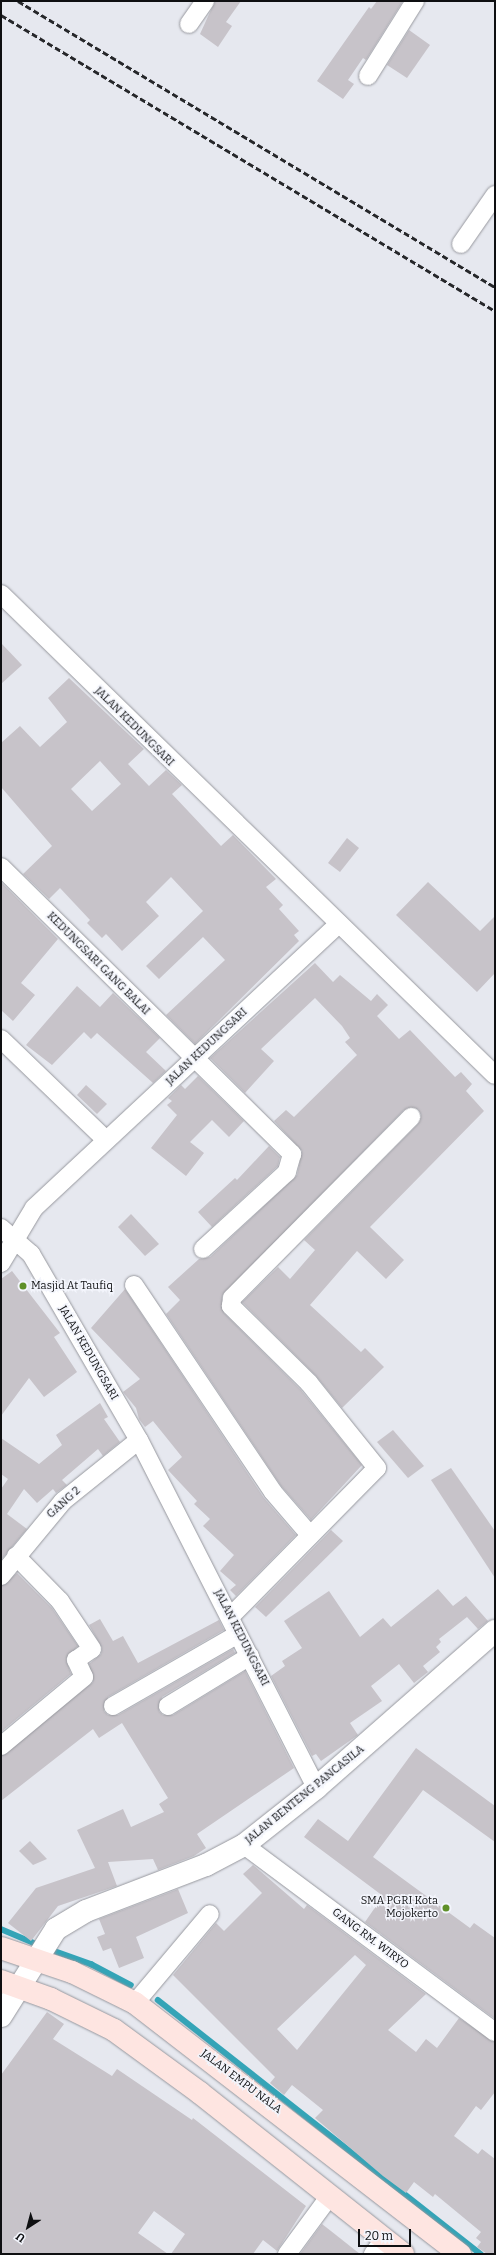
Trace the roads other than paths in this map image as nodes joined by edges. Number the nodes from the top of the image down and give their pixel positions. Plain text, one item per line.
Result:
1 (205, 1) edge
2 (415, 1) edge
3 (189, 24) dead end
4 (368, 76) dead end
5 (495, 195) edge
6 (461, 244) dead end
7 (1, 594) edge
8 (1, 867) edge
9 (339, 924) junction
10 (1, 1039) edge
11 (195, 1060) junction
12 (495, 1076) edge
13 (411, 1117) dead end
14 (105, 1139) junction
15 (1, 1228) edge
16 (16, 1241) junction
17 (203, 1249) dead end
18 (1, 1263) edge
19 (134, 1285) dead end
20 (139, 1440) junction
21 (310, 1535) junction
22 (16, 1556) junction
23 (1, 1576) edge
24 (230, 1617) junction
25 (495, 1631) edge
26 (238, 1634) junction
27 (250, 1656) junction
28 (113, 1706) dead end
29 (168, 1706) dead end
30 (1, 1746) edge
31 (316, 1788) junction
32 (244, 1845) junction
33 (210, 1914) dead end
34 (1, 1948) edge
35 (41, 1951) junction
36 (10, 1984) edge
37 (135, 2003) junction
38 (1, 2016) edge
39 (495, 2032) edge
40 (329, 2197) junction
41 (378, 2247) edge
42 (287, 2254) edge
43 (402, 2254) edge
44 (460, 2254) edge

1 - 3 street
2 - 4 street
5 - 6 street
7 - 9 street, JALAN KEDUNGSARI
8 - 11 street, KEDUNGSARI GANG BALAI
9 - 11 street, JALAN KEDUNGSARI
9 - 12 street, JALAN KEDUNGSARI
10 - 14 street
11 - 14 street, JALAN KEDUNGSARI
11 - 17 street, KEDUNGSARI GANG BALAI
13 - 21 street
14 - 16 street, JALAN KEDUNGSARI
15 - 16 street
16 - 18 street
16 - 20 street, JALAN KEDUNGSARI
19 - 21 street
20 - 22 street, GANG 2
20 - 24 street, JALAN KEDUNGSARI
21 - 24 street
22 - 23 street, GANG 2
22 - 30 street
24 - 26 street, JALAN KEDUNGSARI
25 - 31 street, JALAN BENTENG PANCASILA
26 - 27 street, JALAN KEDUNGSARI
26 - 28 street
27 - 29 street
27 - 31 street, JALAN KEDUNGSARI
31 - 32 street, JALAN BENTENG PANCASILA
32 - 35 street, JALAN BENTENG PANCASILA
32 - 39 street, GANG RM. WIRYO
33 - 37 street
34 - 35 main road, JALAN EMPU NALA
35 - 36 street, JALAN BENTENG PANCASILA
35 - 37 main road, JALAN EMPU NALA
36 - 38 street, JALAN BENTENG PANCASILA
36 - 40 main road
37 - 44 main road, JALAN EMPU NALA
40 - 41 main road
40 - 42 street
41 - 43 main road

